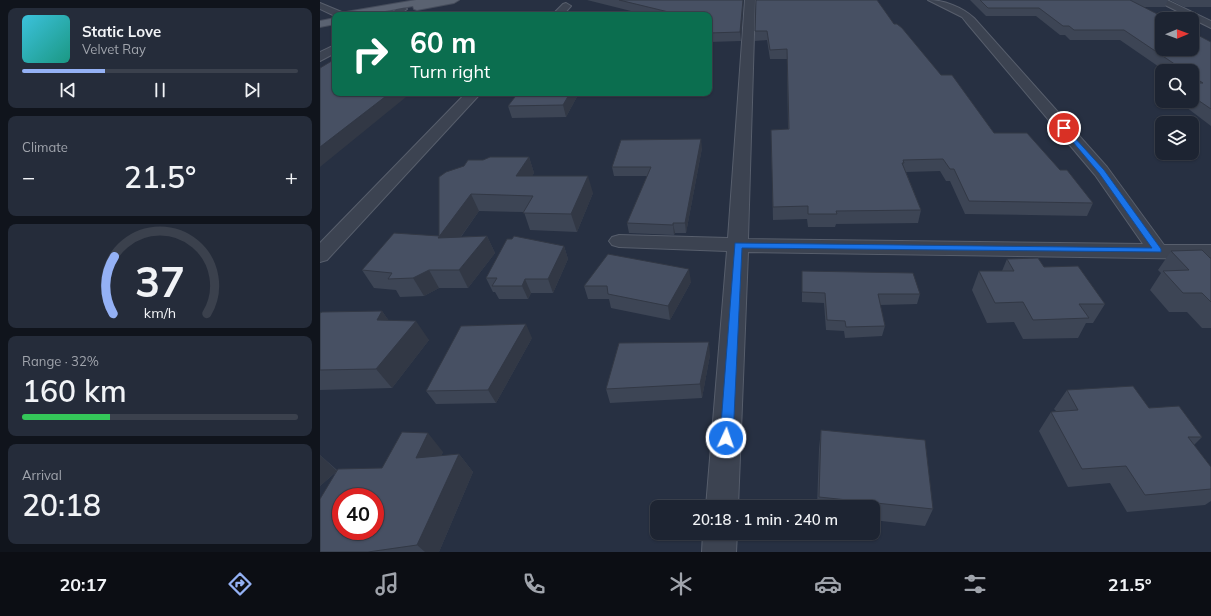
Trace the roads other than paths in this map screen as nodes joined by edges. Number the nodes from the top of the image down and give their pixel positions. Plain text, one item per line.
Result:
1 (432, 0) edge
2 (454, 0) edge
3 (750, 0) edge
4 (932, 0) edge
5 (1160, 0) edge
6 (320, 6) edge
7 (566, 6) dead end
8 (402, 10) junction
9 (334, 12) edge
10 (363, 12) edge
11 (390, 12) edge
12 (398, 12) edge
13 (560, 12) edge
14 (332, 18) edge
15 (320, 20) edge
16 (332, 22) edge
17 (320, 24) edge
18 (1211, 25) edge
19 (332, 50) edge
20 (320, 57) edge
21 (471, 96) edge
22 (619, 241) dead end
23 (738, 245) junction
24 (1158, 250) junction
25 (1211, 252) edge
26 (320, 255) edge
27 (722, 500) edge
28 (720, 540) edge
29 (719, 552) edge

1 - 10 main road
2 - 8 main road
3 - 23 street
4 - 24 street
5 - 18 street
6 - 9 street
7 - 13 street
8 - 11 main road
8 - 12 street
14 - 15 main road
16 - 17 main road
19 - 20 street
21 - 26 street
22 - 23 street
23 - 24 street
23 - 27 street
24 - 25 street
28 - 29 street

